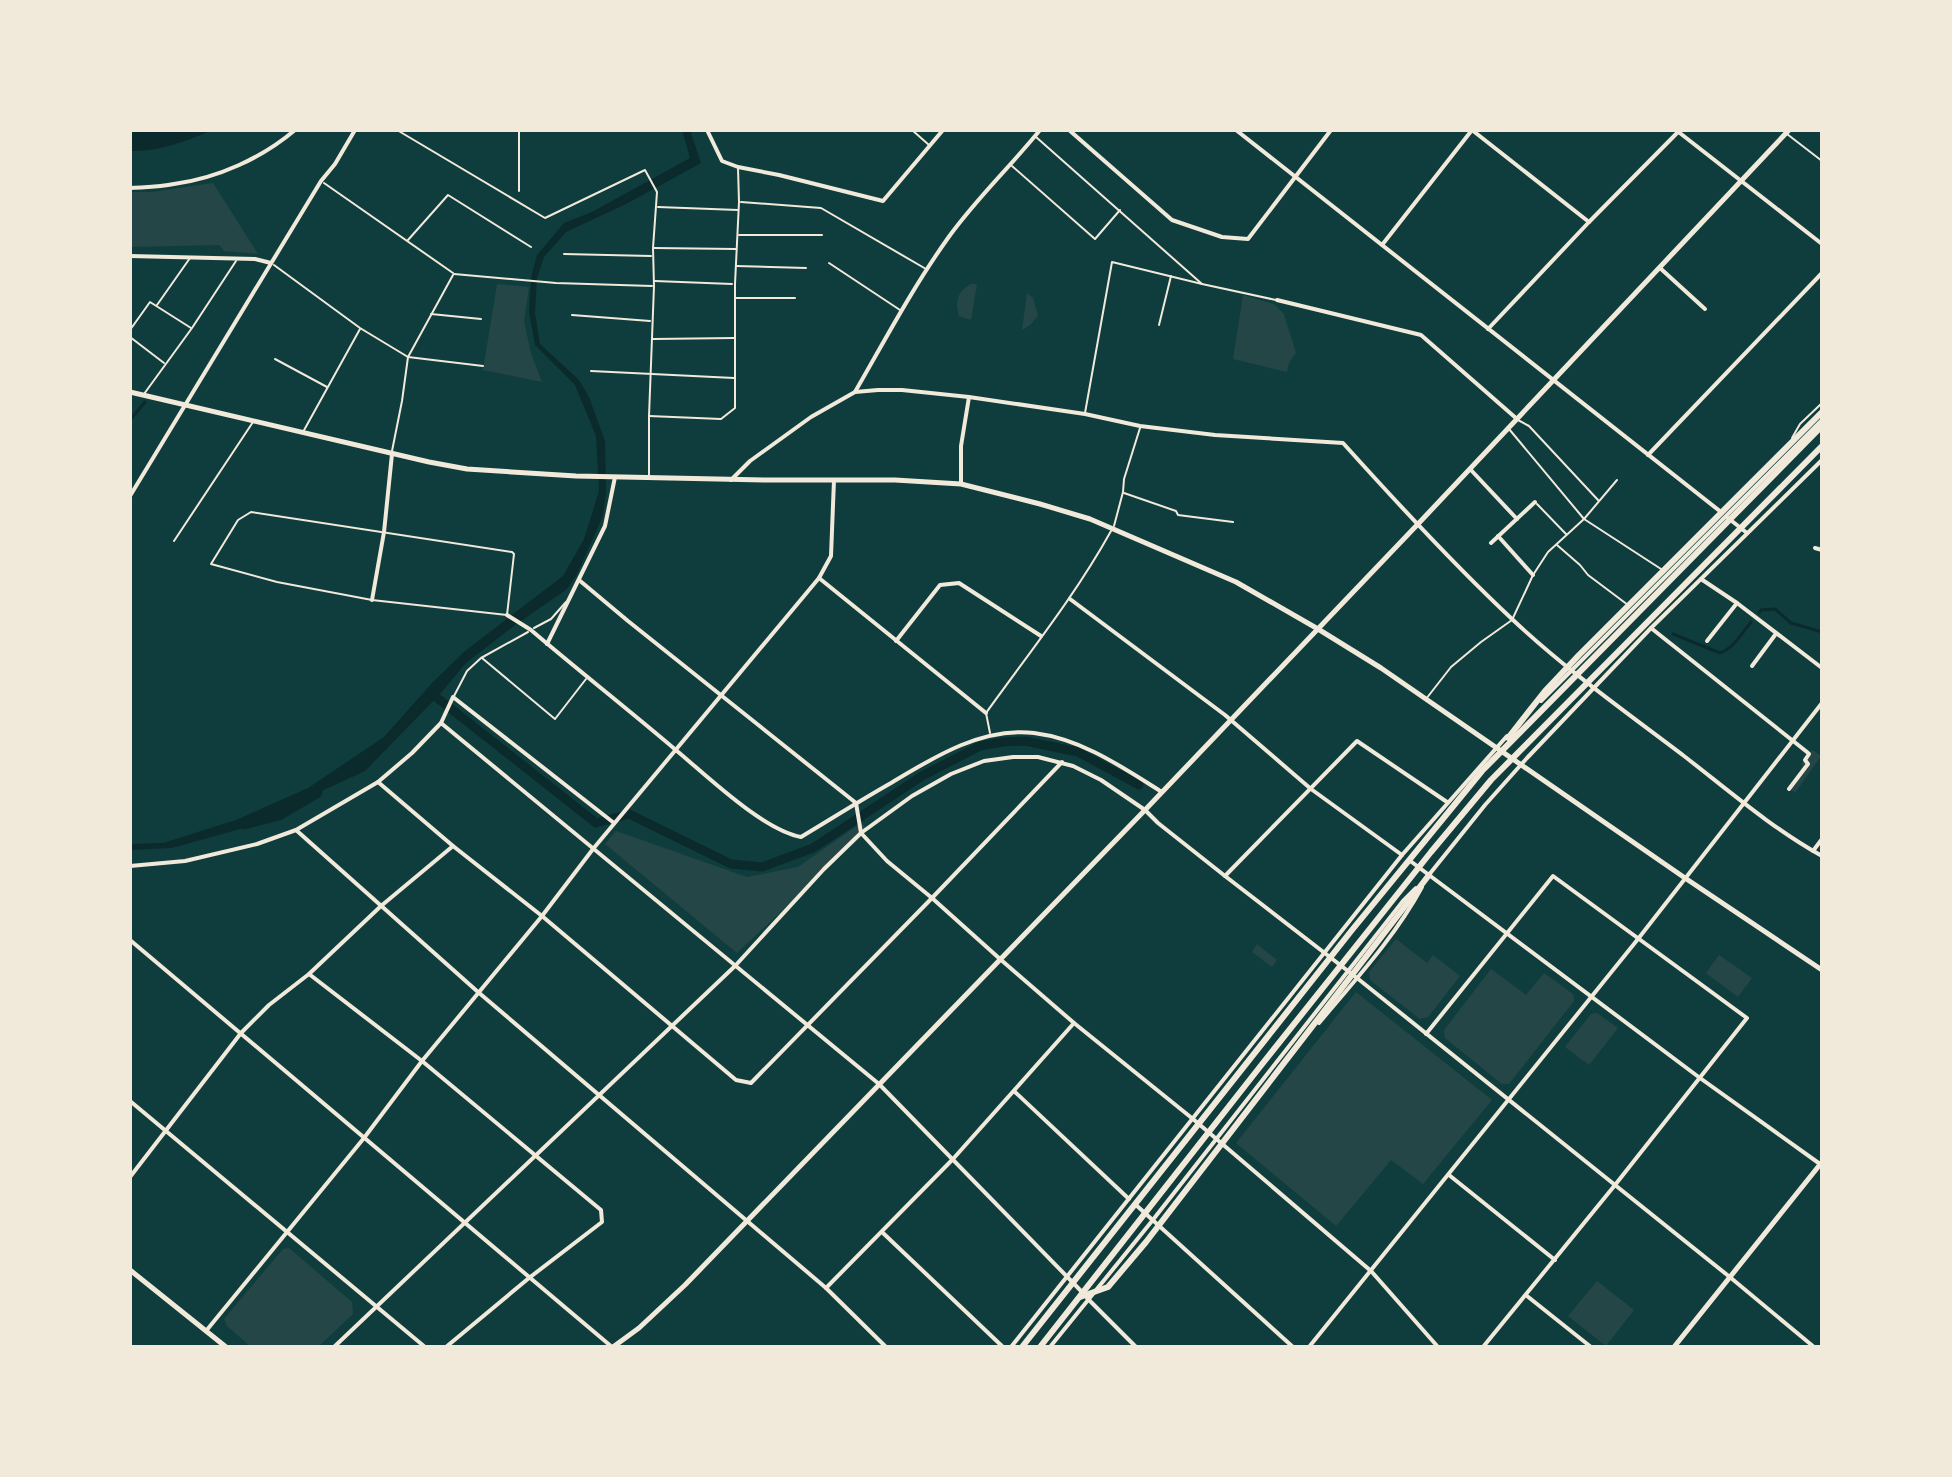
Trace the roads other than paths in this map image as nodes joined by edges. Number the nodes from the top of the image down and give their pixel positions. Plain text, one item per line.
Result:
1 (295, 130) edge
2 (355, 130) edge
3 (397, 130) edge
4 (519, 130) edge
5 (707, 130) edge
6 (912, 130) edge
7 (943, 130) edge
8 (1040, 130) edge
9 (1069, 130) edge
10 (1236, 130) edge
11 (1331, 130) edge
12 (1472, 130) edge
13 (1678, 131) edge
14 (1787, 132) edge
15 (1035, 136) junction
16 (930, 146) junction
17 (1822, 161) edge
18 (1011, 165) junction
19 (738, 167) junction
20 (1296, 177) junction
21 (321, 181) junction
22 (1742, 182) junction
23 (130, 188) edge
24 (519, 191) dead end
25 (739, 202) junction
26 (656, 207) junction
27 (738, 210) junction
28 (1120, 210) junction
29 (1589, 222) junction
30 (737, 235) junction
31 (822, 235) dead end
32 (408, 241) junction
33 (1822, 244) edge
34 (1382, 245) junction
35 (531, 247) dead end
36 (653, 248) junction
37 (736, 249) junction
38 (564, 254) dead end
39 (130, 256) edge
40 (654, 256) junction
41 (191, 258) junction
42 (237, 259) junction
43 (271, 263) junction
44 (829, 263) dead end
45 (736, 266) junction
46 (806, 268) dead end
47 (1660, 268) junction
48 (927, 270) junction
49 (1822, 273) edge
50 (454, 274) junction
51 (1171, 276) junction
52 (653, 281) junction
53 (735, 284) junction
54 (1202, 284) junction
55 (654, 286) junction
56 (735, 298) junction
57 (795, 298) dead end
58 (1277, 300) joint
59 (156, 306) junction
60 (1705, 309) dead end
61 (901, 310) junction
62 (431, 314) junction
63 (572, 315) dead end
64 (481, 319) dead end
65 (652, 321) junction
66 (1159, 325) dead end
67 (192, 328) junction
68 (360, 328) junction
69 (1488, 329) junction
70 (130, 330) edge
71 (130, 337) edge
72 (734, 338) junction
73 (651, 339) junction
74 (408, 357) junction
75 (275, 359) dead end
76 (166, 364) junction
77 (483, 366) dead end
78 (591, 371) dead end
79 (651, 374) junction
80 (735, 378) junction
81 (1554, 381) junction
82 (327, 387) junction
83 (130, 392) edge
84 (855, 392) junction
85 (143, 395) junction
86 (969, 397) junction
87 (1822, 403) edge
88 (184, 404) junction
89 (1822, 412) edge
90 (1085, 414) junction
91 (649, 416) junction
92 (1517, 419) junction
93 (1822, 420) edge
94 (253, 421) junction
95 (1140, 426) junction
96 (1822, 426) edge
97 (1508, 428) junction
98 (303, 432) junction
99 (1822, 446) edge
100 (392, 454) junction
101 (1648, 455) junction
102 (1822, 460) edge
103 (1779, 463) junction
104 (1470, 469) junction
105 (615, 477) junction
106 (649, 478) junction
107 (731, 480) junction
108 (834, 480) junction
109 (1617, 480) dead end
110 (961, 484) junction
111 (1123, 492) junction
112 (130, 496) edge
113 (1598, 500) junction
114 (1535, 502) joint
115 (1726, 516) junction
116 (1517, 519) junction
117 (1584, 519) junction
118 (1233, 522) dead end
119 (1418, 524) junction
120 (1113, 528) junction
121 (384, 532) junction
122 (1747, 533) junction
123 (1567, 535) junction
124 (1498, 536) junction
125 (174, 541) dead end
126 (1491, 543) dead end
127 (1556, 544) junction
128 (1815, 548) dead end
129 (1822, 550) edge
130 (1668, 574) junction
131 (1533, 575) junction
132 (819, 578) junction
133 (1701, 579) junction
134 (579, 580) junction
135 (570, 598) junction
136 (1070, 599) junction
137 (372, 600) junction
138 (1737, 603) junction
139 (1633, 609) junction
140 (507, 615) junction
141 (1512, 620) junction
142 (1651, 628) junction
143 (1318, 629) junction
144 (531, 630) junction
145 (1775, 635) junction
146 (1041, 636) junction
147 (896, 641) junction
148 (1707, 641) dead end
149 (547, 644) junction
150 (481, 658) junction
151 (1752, 666) dead end
152 (1822, 668) edge
153 (1571, 669) junction
154 (587, 678) junction
155 (1594, 687) junction
156 (720, 695) junction
157 (453, 697) junction
158 (1426, 699) junction
159 (1822, 703) edge
160 (986, 713) junction
161 (1230, 720) junction
162 (441, 723) junction
163 (991, 735) junction
164 (1792, 740) junction
165 (1496, 747) junction
166 (676, 750) junction
167 (1494, 757) junction
168 (1062, 762) junction
169 (1520, 765) junction
170 (378, 782) junction
171 (1311, 789) junction
172 (1789, 789) dead end
173 (1162, 792) junction
174 (1744, 802) junction
175 (856, 803) junction
176 (1447, 803) junction
177 (1145, 810) junction
178 (615, 824) junction
179 (296, 830) junction
180 (861, 832) junction
181 (1822, 839) edge
182 (453, 846) junction
183 (593, 849) junction
184 (1813, 851) junction
185 (1402, 855) junction
186 (1822, 856) edge
187 (130, 866) edge
188 (1429, 875) junction
189 (1225, 876) junction
190 (1685, 878) junction
191 (932, 898) junction
192 (381, 906) junction
193 (542, 916) junction
194 (1507, 933) junction
195 (1638, 939) junction
196 (130, 940) edge
197 (1325, 953) junction
198 (1000, 959) junction
199 (735, 966) junction
200 (1822, 970) edge
201 (1347, 971) junction
202 (309, 974) junction
203 (1357, 978) junction
204 (478, 992) junction
205 (1591, 997) junction
206 (1074, 1023) junction
207 (808, 1024) junction
208 (672, 1027) junction
209 (241, 1033) junction
210 (1426, 1034) junction
211 (422, 1061) junction
212 (1266, 1075) junction
213 (1700, 1078) junction
214 (879, 1084) junction
215 (1014, 1091) junction
216 (601, 1095) junction
217 (130, 1101) edge
218 (1508, 1101) junction
219 (1193, 1119) junction
220 (165, 1131) junction
221 (364, 1138) junction
222 (1216, 1139) junction
223 (536, 1156) junction
224 (953, 1159) junction
225 (1821, 1164) edge
226 (1449, 1175) junction
227 (130, 1177) edge
228 (1615, 1185) junction
229 (1130, 1199) junction
230 (1153, 1219) junction
231 (747, 1221) junction
232 (465, 1224) junction
233 (287, 1232) junction
234 (882, 1232) junction
235 (1555, 1260) junction
236 (130, 1270) edge
237 (1371, 1271) junction
238 (1067, 1275) junction
239 (529, 1278) junction
240 (1731, 1278) junction
241 (826, 1288) junction
242 (1527, 1295) junction
243 (1084, 1298) junction
244 (376, 1306) junction
245 (206, 1331) junction
246 (226, 1347) edge
247 (334, 1347) edge
248 (425, 1347) edge
249 (446, 1347) edge
250 (612, 1347) edge
251 (886, 1347) edge
252 (1003, 1347) edge
253 (1011, 1347) edge
254 (1022, 1347) edge
255 (1040, 1347) edge
256 (1050, 1347) edge
257 (1136, 1347) edge
258 (1293, 1347) edge
259 (1309, 1347) edge
260 (1438, 1347) edge
261 (1483, 1347) edge
262 (1591, 1347) edge
263 (1674, 1347) edge
264 (1814, 1347) edge

1 - 23 street
2 - 21 street
3 - 26 lane
4 - 24 lane
5 - 19 street
6 - 16 lane
7 - 16 street
8 - 15 street
9 - 20 street
10 - 20 street
11 - 20 street
12 - 29 street
12 - 34 street
13 - 22 street
13 - 29 street
14 - 17 lane
14 - 22 main road
15 - 18 street
15 - 28 lane
16 - 19 street
18 - 28 lane
18 - 48 street
19 - 25 lane
20 - 34 street
21 - 32 lane
21 - 43 street
22 - 33 street
22 - 47 main road
25 - 27 lane
25 - 48 lane
26 - 27 lane
26 - 36 lane
27 - 30 lane
28 - 54 lane
29 - 69 street
30 - 31 lane
30 - 37 lane
32 - 35 lane
32 - 50 lane
34 - 69 street
36 - 37 lane
36 - 40 lane
37 - 45 lane
38 - 40 lane
39 - 41 street
40 - 52 lane
41 - 42 street
41 - 59 lane
42 - 43 street
42 - 67 lane
43 - 68 lane
43 - 88 street
44 - 61 lane
45 - 46 lane
45 - 53 lane
47 - 60 street
47 - 81 main road
48 - 61 street
49 - 101 street
50 - 55 lane
50 - 62 lane
51 - 54 lane
51 - 66 lane
51 - 90 lane
52 - 53 lane
52 - 55 lane
53 - 56 lane
54 - 58 lane
55 - 65 lane
56 - 57 lane
56 - 72 lane
58 - 92 street
59 - 67 lane
59 - 70 lane
61 - 84 street
62 - 64 lane
62 - 74 lane
63 - 65 lane
65 - 73 lane
67 - 76 lane
68 - 74 lane
68 - 82 lane
69 - 81 street
71 - 76 lane
72 - 73 lane
72 - 80 lane
73 - 79 lane
74 - 77 lane
74 - 100 lane
75 - 82 lane
76 - 85 lane
78 - 79 lane
79 - 80 lane
79 - 91 lane
80 - 91 lane
81 - 92 main road
81 - 101 street
82 - 98 lane
83 - 85 main road
84 - 86 street
84 - 107 street
85 - 88 main road
86 - 90 street
86 - 110 street
87 - 103 lane
88 - 94 main road
88 - 112 street
89 - 167 highway
90 - 95 street
91 - 106 lane
92 - 97 main road
92 - 113 lane
93 - 103 street
94 - 98 main road
94 - 125 lane
95 - 111 lane
95 - 119 street
96 - 167 highway
97 - 104 main road
97 - 117 lane
98 - 100 main road
99 - 243 highway
100 - 105 main road
100 - 121 street
101 - 115 street
102 - 122 street
103 - 115 street
104 - 116 street
104 - 119 main road
105 - 106 main road
105 - 134 street
106 - 107 main road
107 - 108 main road
108 - 110 main road
108 - 132 street
109 - 113 lane
110 - 120 main road
111 - 118 lane
111 - 120 lane
113 - 117 lane
114 - 116 street
114 - 123 lane
115 - 122 street
115 - 130 street
116 - 124 street
117 - 123 lane
117 - 130 lane
119 - 141 street
119 - 143 main road
120 - 136 lane
120 - 143 main road
121 - 137 street
121 - 137 lane
121 - 140 lane
122 - 133 street
123 - 127 lane
124 - 126 street
124 - 131 street
127 - 131 lane
127 - 139 lane
128 - 129 street
130 - 139 street
131 - 141 lane
132 - 147 street
132 - 156 street
133 - 138 street
133 - 142 street
134 - 135 street
134 - 156 street
135 - 144 lane
135 - 149 street
136 - 146 lane
136 - 161 street
137 - 140 lane
138 - 145 street
138 - 148 street
139 - 153 street
140 - 144 street
141 - 153 street
141 - 158 lane
142 - 155 street
142 - 164 street
143 - 158 main road
143 - 161 main road
144 - 149 street
144 - 150 lane
145 - 151 street
145 - 152 street
146 - 147 street
146 - 160 lane
147 - 160 street
149 - 154 street
150 - 154 lane
150 - 157 lane
153 - 155 street
153 - 165 street
154 - 166 street
155 - 169 street
155 - 174 street
156 - 166 street
156 - 175 street
157 - 162 street
157 - 178 street
158 - 165 main road
159 - 164 street
160 - 163 lane
161 - 171 street
161 - 173 main road
162 - 170 street
162 - 183 street
163 - 173 street
163 - 175 street
164 - 172 street
164 - 174 street
165 - 169 main road
165 - 176 street
166 - 175 street
166 - 178 street
167 - 254 highway
168 - 177 street
168 - 180 street
168 - 191 street
169 - 188 street
169 - 190 main road
170 - 179 street
170 - 182 street
171 - 176 street
171 - 185 street
171 - 189 street
173 - 177 main road
174 - 184 street
174 - 190 street
175 - 180 street
176 - 185 street
177 - 189 street
177 - 198 main road
178 - 183 street
179 - 187 street
179 - 192 street
180 - 191 street
180 - 199 street
181 - 184 street
182 - 192 street
182 - 193 street
183 - 193 street
183 - 199 street
184 - 186 street
185 - 188 street
185 - 197 street
188 - 194 street
188 - 201 street
188 - 203 street
188 - 243 highway
189 - 197 street
190 - 195 street
190 - 200 main road
191 - 198 street
191 - 207 street
192 - 202 street
192 - 204 street
193 - 204 street
193 - 208 street
194 - 195 street
194 - 205 street
194 - 210 street
195 - 205 street
195 - 213 street
196 - 209 street
197 - 201 street
197 - 219 street
198 - 206 street
198 - 214 main road
199 - 207 street
199 - 208 street
201 - 203 street
201 - 212 street
202 - 209 street
202 - 211 street
203 - 210 street
203 - 212 street
204 - 211 street
204 - 216 street
205 - 213 street
205 - 218 street
206 - 215 street
206 - 219 street
207 - 208 street
207 - 214 street
208 - 216 street
209 - 220 street
209 - 221 street
210 - 218 street
211 - 221 street
211 - 223 street
212 - 222 street
213 - 225 street
213 - 228 street
214 - 224 street
214 - 231 main road
215 - 224 street
215 - 229 street
216 - 223 street
216 - 231 street
217 - 220 street
218 - 226 street
218 - 228 street
219 - 222 street
219 - 229 street
220 - 227 street
220 - 233 street
221 - 232 street
221 - 233 street
222 - 230 street
222 - 237 street
223 - 232 street
223 - 239 street
224 - 234 street
224 - 238 street
225 - 240 main road
226 - 235 street
226 - 237 street
228 - 235 street
228 - 240 street
229 - 230 street
229 - 238 street
230 - 243 street
230 - 258 street
231 - 241 street
231 - 250 main road
232 - 239 street
232 - 244 street
233 - 244 street
233 - 245 street
234 - 241 street
234 - 252 street
235 - 242 street
236 - 245 main road
237 - 259 street
237 - 260 street
238 - 243 street
238 - 253 street
239 - 249 street
239 - 250 street
240 - 263 main road
240 - 264 street
241 - 251 street
242 - 261 street
242 - 262 street
243 - 255 highway
243 - 256 street
243 - 257 street
244 - 247 street
244 - 248 street
245 - 246 main road

